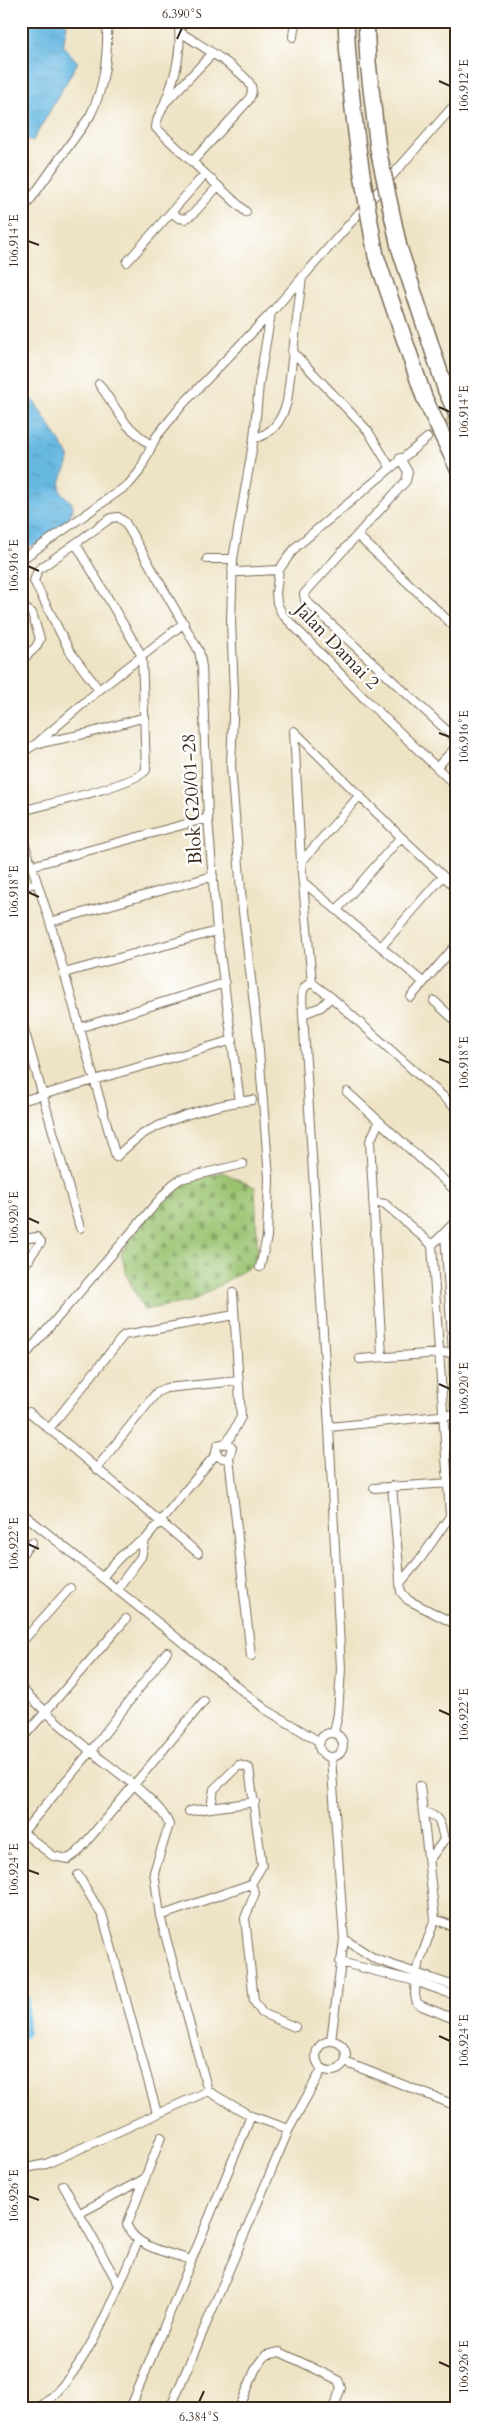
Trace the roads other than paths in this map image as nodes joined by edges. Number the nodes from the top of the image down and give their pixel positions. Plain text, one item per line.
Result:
1 (107, 21) edge
2 (178, 21) edge
3 (295, 21) edge
4 (346, 21) edge
5 (366, 21) edge
6 (180, 32) junction
7 (293, 37) dead end
8 (213, 53) junction
9 (457, 102) edge
10 (165, 104) junction
11 (192, 162) junction
12 (206, 174) junction
13 (218, 186) junction
14 (22, 210) edge
15 (171, 212) junction
16 (246, 212) dead end
17 (21, 224) edge
18 (127, 262) dead end
19 (302, 277) junction
20 (271, 313) junction
21 (292, 351) junction
22 (98, 384) dead end
23 (457, 415) edge
24 (254, 438) junction
25 (427, 438) tunnel mouth
26 (151, 446) junction
27 (400, 458) junction
28 (390, 467) junction
29 (457, 467) edge
30 (357, 535) junction
31 (76, 544) junction
32 (208, 559) dead end
33 (233, 559) junction
34 (21, 560) edge
35 (232, 569) junction
36 (279, 570) junction
37 (21, 606) edge
38 (184, 623) junction
39 (457, 629) edge
40 (142, 656) junction
41 (21, 661) edge
42 (99, 690) junction
43 (145, 717) junction
44 (457, 740) edge
45 (36, 744) junction
46 (457, 746) edge
47 (21, 753) edge
48 (437, 767) junction
49 (457, 787) edge
50 (360, 795) junction
51 (21, 811) edge
52 (208, 818) junction
53 (21, 834) edge
54 (401, 838) junction
55 (301, 862) junction
56 (31, 866) junction
57 (213, 876) junction
58 (443, 876) junction
59 (303, 882) junction
60 (36, 883) junction
61 (21, 887) edge
62 (457, 888) edge
63 (337, 910) junction
64 (50, 922) junction
65 (217, 931) junction
66 (457, 944) edge
67 (380, 947) junction
68 (64, 973) junction
69 (312, 982) junction
70 (423, 982) junction
71 (225, 983) junction
72 (331, 997) junction
73 (410, 997) dead end
74 (434, 1001) dead end
75 (457, 1010) edge
76 (303, 1014) junction
77 (21, 1018) edge
78 (454, 1019) edge
79 (79, 1028) junction
80 (233, 1040) junction
81 (94, 1080) junction
82 (347, 1092) dead end
83 (42, 1095) junction
84 (252, 1100) dead end
85 (21, 1101) edge
86 (240, 1102) junction
87 (457, 1109) edge
88 (379, 1122) junction
89 (243, 1164) dead end
90 (457, 1192) edge
91 (373, 1202) junction
92 (457, 1220) edge
93 (80, 1228) dead end
94 (445, 1234) junction
95 (21, 1239) edge
96 (21, 1243) edge
97 (432, 1244) junction
98 (29, 1260) junction
99 (260, 1267) dead end
100 (21, 1269) edge
101 (233, 1292) dead end
102 (234, 1315) junction
103 (438, 1352) junction
104 (453, 1352) junction
105 (382, 1356) junction
106 (360, 1359) dead end
107 (21, 1360) edge
108 (238, 1381) junction
109 (29, 1412) dead end
110 (456, 1413) edge
111 (445, 1416) junction
112 (329, 1427) junction
113 (49, 1429) junction
114 (227, 1443) junction
115 (216, 1454) junction
116 (229, 1457) junction
117 (96, 1469) junction
118 (457, 1482) edge
119 (447, 1483) junction
120 (392, 1486) junction
121 (374, 1488) dead end
122 (457, 1506) edge
123 (21, 1512) edge
124 (450, 1516) junction
125 (160, 1521) junction
126 (145, 1540) junction
127 (32, 1542) dead end
128 (198, 1552) dead end
129 (21, 1555) edge
130 (118, 1558) junction
131 (132, 1570) junction
132 (102, 1578) junction
133 (400, 1582) junction
134 (70, 1588) dead end
135 (117, 1590) junction
136 (126, 1619) dead end
137 (456, 1624) edge
138 (21, 1643) edge
139 (167, 1652) dead end
140 (251, 1656) dead end
141 (21, 1688) edge
142 (204, 1701) dead end
143 (45, 1713) junction
144 (334, 1733) junction
145 (21, 1740) edge
146 (320, 1742) junction
147 (91, 1751) junction
148 (331, 1757) junction
149 (135, 1786) junction
150 (420, 1786) dead end
151 (254, 1802) junction
152 (211, 1807) junction
153 (189, 1811) dead end
154 (424, 1812) junction
155 (22, 1832) edge
156 (430, 1859) junction
157 (78, 1875) dead end
158 (251, 1884) junction
159 (160, 1916) junction
160 (435, 1919) junction
161 (457, 1928) edge
162 (344, 1939) junction
163 (340, 1962) junction
164 (416, 1972) junction
165 (415, 1981) junction
166 (457, 1987) edge
167 (457, 1996) edge
168 (457, 2020) edge
169 (295, 2027) dead end
170 (330, 2041) junction
171 (345, 2062) junction
172 (322, 2069) junction
173 (208, 2090) junction
174 (457, 2106) edge
175 (157, 2113) junction
176 (251, 2116) junction
177 (289, 2129) junction
178 (161, 2137) dead end
179 (21, 2169) edge
180 (144, 2179) junction
181 (63, 2185) dead end
182 (80, 2213) junction
183 (138, 2241) junction
184 (192, 2260) junction
185 (119, 2285) junction
186 (37, 2409) edge
187 (130, 2409) edge
188 (170, 2409) edge
189 (239, 2409) edge
190 (333, 2409) edge

1 - 14 street
2 - 6 street
3 - 7 street
4 - 29 highway, bridge
5 - 23 highway, bridge
6 - 8 street
6 - 10 street
8 - 10 street
8 - 11 street
9 - 19 street
10 - 11 street
11 - 12 street
12 - 13 street
12 - 15 street
13 - 15 street
13 - 16 street
14 - 17 street
15 - 18 street
19 - 20 street
19 - 21 street
20 - 24 street
20 - 26 street
21 - 24 street
21 - 28 street
22 - 26 street
24 - 33 street
25 - 27 street
26 - 34 street
27 - 28 street
27 - 30 street
28 - 36 street
30 - 39 street
30 - 44 street
31 - 38 street, Blok G20/01-28
31 - 40 street
31 - 42 street
32 - 33 street
33 - 35 street
35 - 36 street
35 - 99 street
36 - 48 street, Jalan Damai 2
37 - 41 street
38 - 40 street
38 - 52 street, Blok G20/01-28
40 - 42 street
40 - 43 street
42 - 45 street
43 - 45 street
43 - 51 street
45 - 47 street
46 - 48 street
48 - 49 street, Jalan Damai 2
50 - 54 street
50 - 55 street
50 - 55 street
52 - 56 street
52 - 57 street, Blok G20/01-28
53 - 56 street
54 - 58 street
54 - 63 street
55 - 59 street
56 - 60 street
57 - 64 street
57 - 65 street, Blok G20/01-28
58 - 62 street
58 - 67 street
59 - 63 street
59 - 69 street
60 - 61 street
60 - 64 street
63 - 67 street
64 - 68 street
65 - 68 street
65 - 71 street, Blok G20/01-28
66 - 70 street
67 - 70 street
68 - 79 street
69 - 72 street
69 - 76 street
70 - 73 street
71 - 79 street
71 - 80 street, Blok G20/01-28
72 - 76 street
72 - 87 street
74 - 78 street
75 - 78 street
76 - 112 street
77 - 83 street
79 - 81 street
80 - 81 street
80 - 86 street, Blok G20/01-28
81 - 83 street
81 - 86 street
82 - 88 street
83 - 85 street
83 - 93 street
84 - 86 street
88 - 90 street
88 - 91 street
89 - 107 street
91 - 97 street
91 - 105 street
92 - 94 street
94 - 97 street
94 - 104 street
95 - 98 street
96 - 98 street
97 - 103 street
98 - 100 street
101 - 102 street
102 - 108 street
102 - 113 street
103 - 104 street
103 - 105 street
103 - 111 street
104 - 110 street
105 - 106 street
108 - 114 street
108 - 117 street
109 - 113 street
110 - 111 street
110 - 118 street
111 - 112 street
111 - 119 street
112 - 144 street
113 - 117 street
114 - 115 street
114 - 116 street
115 - 116 street
115 - 125 street
116 - 140 street
117 - 125 street
118 - 119 street
119 - 120 street
119 - 124 street
120 - 121 street
120 - 133 street
122 - 124 street
123 - 132 street
124 - 133 street
125 - 126 street
125 - 128 street
126 - 130 street
126 - 131 street
127 - 129 street
130 - 131 street
130 - 132 street
131 - 135 street
132 - 135 street
133 - 137 street
134 - 138 street
135 - 146 street
136 - 143 street
139 - 147 street
141 - 143 street
142 - 149 street
143 - 145 street
143 - 147 street
144 - 146 street
144 - 148 street
146 - 148 street
147 - 149 street
147 - 155 street
148 - 162 street
149 - 155 street
149 - 159 street
150 - 154 street
151 - 152 street
151 - 152 street
151 - 158 street
152 - 153 street
154 - 156 street
154 - 156 street
156 - 160 street
157 - 175 street
158 - 159 street
158 - 169 street
159 - 173 street
160 - 161 street
160 - 164 street
162 - 163 street
162 - 164 street
163 - 165 street
163 - 170 street
164 - 165 street
164 - 166 street
165 - 167 street
165 - 168 street
170 - 171 street
170 - 172 street
171 - 172 street
171 - 174 street
172 - 177 street
173 - 175 street
173 - 176 street
175 - 179 street
176 - 177 street
176 - 184 street
177 - 188 street
178 - 180 street
180 - 182 street
180 - 183 street
181 - 182 street
182 - 185 street
183 - 184 street
183 - 185 street
184 - 187 street
185 - 186 street
189 - 190 street

